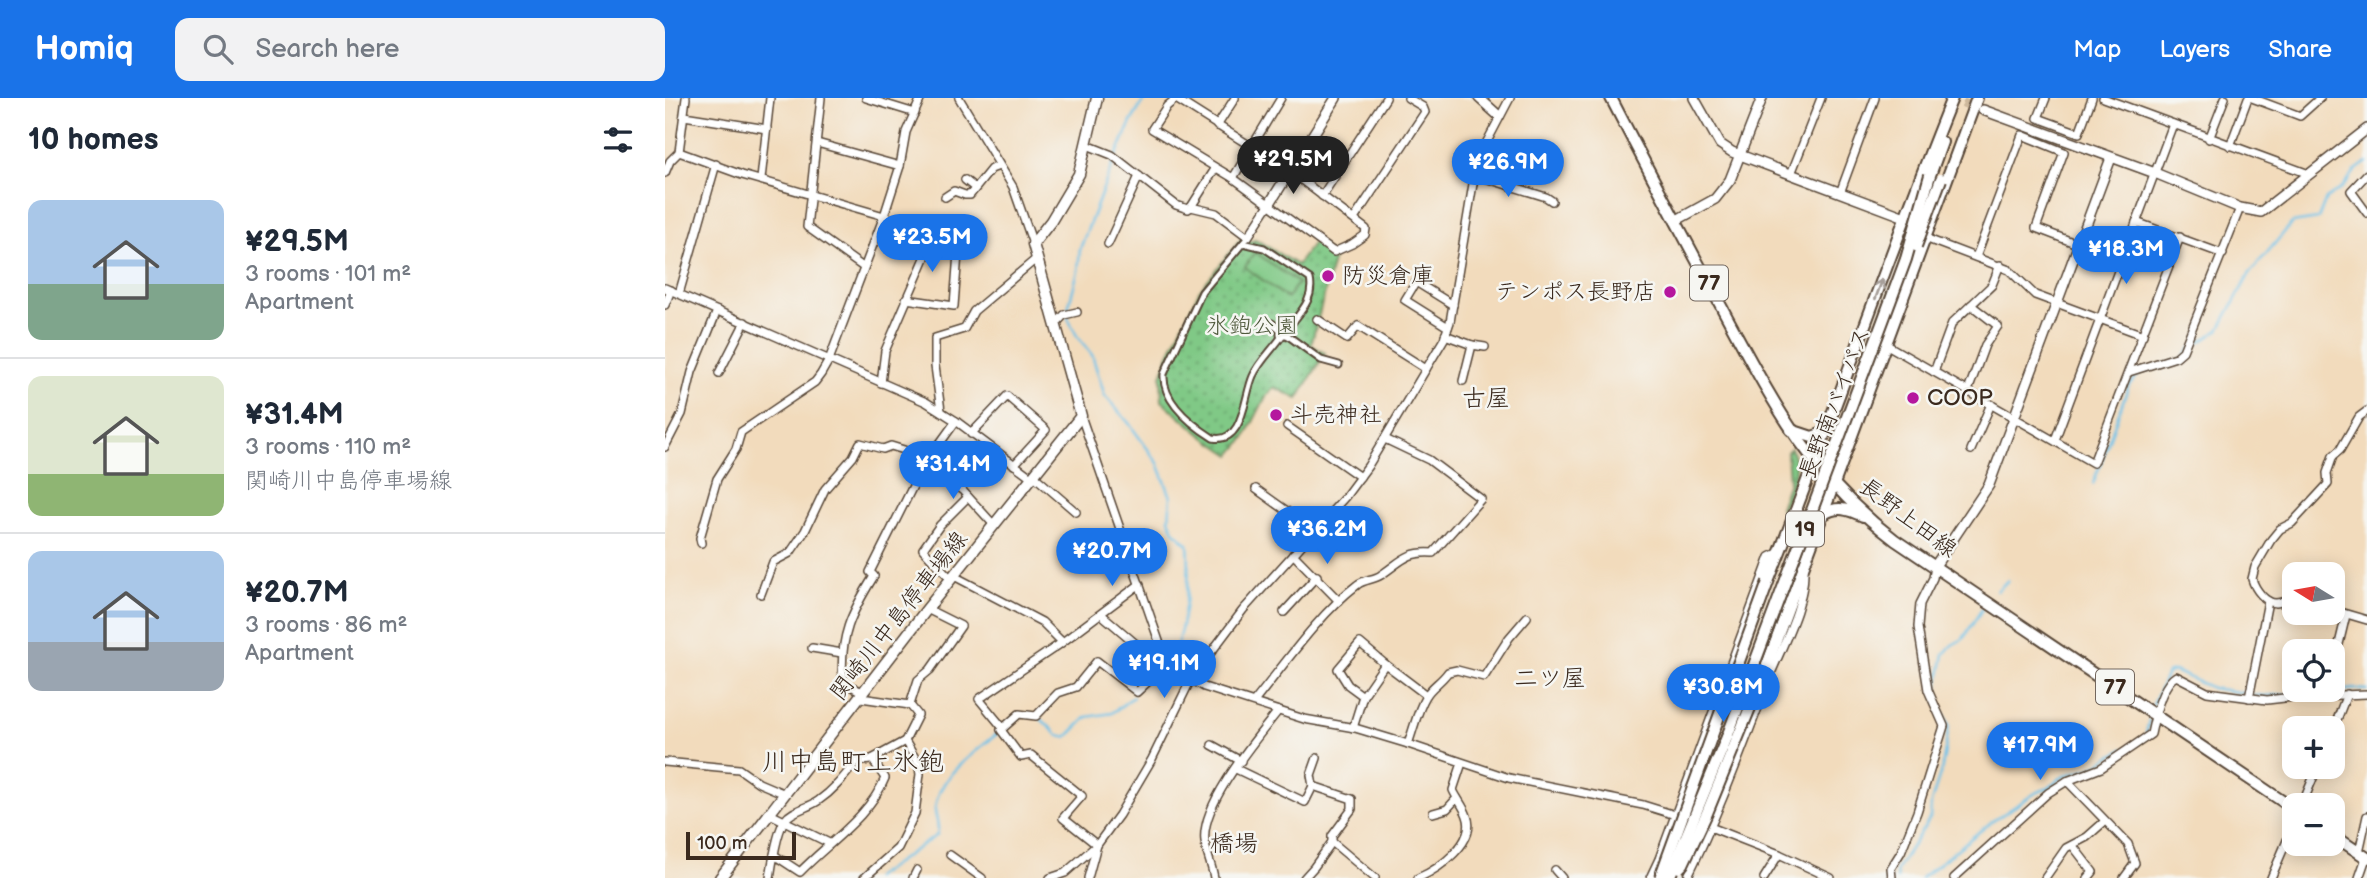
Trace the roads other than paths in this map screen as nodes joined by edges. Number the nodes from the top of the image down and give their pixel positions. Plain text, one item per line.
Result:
1 (686, 98) edge
2 (769, 98) edge
3 (821, 98) edge
4 (866, 98) edge
5 (921, 98) edge
6 (959, 98) edge
7 (1097, 98) edge
8 (1177, 98) edge
9 (1235, 98) edge
10 (1281, 98) edge
11 (1336, 98) edge
12 (1386, 98) edge
13 (1408, 98) edge
14 (1479, 98) edge
15 (1510, 98) edge
16 (1611, 98) edge
17 (1762, 98) edge
18 (1821, 98) edge
19 (1875, 98) edge
20 (1952, 98) edge
21 (1958, 98) edge
22 (1971, 98) edge
23 (1976, 98) edge
24 (2046, 98) edge
25 (2092, 98) edge
26 (2103, 98) edge
27 (2130, 98) edge
28 (2225, 98) edge
29 (2250, 98) edge
30 (2320, 98) edge
31 (1698, 101) edge
32 (2126, 107) junction
33 (1983, 110) tunnel mouth
34 (915, 113) junction
35 (684, 116) junction
36 (1499, 116) junction
37 (2173, 124) junction
38 (1217, 126) junction
39 (767, 129) junction
40 (2367, 129) edge
41 (2209, 139) junction
42 (817, 143) junction
43 (1087, 145) junction
44 (2230, 146) junction
45 (1252, 147) junction
46 (679, 152) junction
47 (1739, 155) junction
48 (2111, 158) junction
49 (667, 161) edge
50 (716, 164) junction
51 (900, 166) junction
52 (999, 166) junction
53 (1215, 169) junction
54 (1291, 172) junction
55 (665, 173) edge
56 (2155, 173) junction
57 (1791, 174) junction
58 (2309, 174) junction
59 (2367, 174) edge
60 (1475, 175) junction
61 (1139, 176) junction
62 (1935, 177) junction
63 (1233, 178) junction
64 (761, 179) junction
65 (965, 180) dead end
66 (975, 188) junction
67 (1840, 192) junction
68 (810, 193) junction
69 (1322, 196) junction
70 (945, 197) dead end
71 (1552, 201) dead end
72 (1270, 203) junction
73 (1191, 207) junction
74 (2240, 208) junction
75 (2367, 214) edge
76 (884, 216) junction
77 (1905, 217) junction
78 (1354, 219) junction
79 (1675, 221) junction
80 (2136, 222) junction
81 (933, 237) junction
82 (2180, 237) junction
83 (1925, 238) junction
84 (1246, 240) junction
85 (1033, 244) junction
86 (1108, 244) dead end
87 (2080, 245) junction
88 (2223, 254) junction
89 (1976, 257) junction
90 (1036, 259) junction
91 (2000, 265) junction
92 (863, 267) junction
93 (672, 291) edge
94 (906, 299) junction
95 (2057, 303) junction
96 (665, 305) edge
97 (1453, 305) junction
98 (1971, 305) junction
99 (717, 311) junction
100 (1070, 313) dead end
101 (2099, 318) junction
102 (1317, 319) dead end
103 (745, 323) junction
104 (1272, 323) dead end
105 (1055, 325) junction
106 (1446, 331) junction
107 (1284, 333) junction
108 (2143, 335) junction
109 (1472, 345) junction
110 (1887, 345) junction
111 (1485, 347) dead end
112 (829, 360) junction
113 (1339, 365) dead end
114 (1426, 369) junction
115 (1934, 372) junction
116 (2129, 372) junction
117 (719, 373) dead end
118 (1463, 381) dead end
119 (881, 383) junction
120 (1968, 391) junction
121 (1991, 404) junction
122 (941, 411) junction
123 (2367, 411) edge
124 (1081, 415) junction
125 (2014, 416) junction
126 (956, 421) junction
127 (1287, 426) dead end
128 (1791, 430) junction
129 (1826, 432) junction
130 (971, 434) junction
131 (1385, 439) junction
132 (2055, 440) junction
133 (665, 447) edge
134 (1971, 450) dead end
135 (1815, 464) junction
136 (1014, 466) junction
137 (923, 467) junction
138 (1032, 476) junction
139 (1360, 477) junction
140 (1834, 486) junction
141 (1256, 489) dead end
142 (968, 497) junction
143 (1076, 512) dead end
144 (1824, 514) junction
145 (1863, 516) junction
146 (994, 525) junction
147 (1315, 531) junction
148 (1786, 539) junction
149 (701, 543) dead end
150 (1780, 552) junction
151 (1293, 554) junction
152 (1809, 554) junction
153 (1935, 566) junction
154 (1804, 569) junction
155 (1317, 576) junction
156 (953, 578) junction
157 (1140, 584) junction
158 (761, 594) dead end
159 (1339, 601) junction
160 (2268, 601) junction
161 (2282, 601) edge
162 (927, 609) junction
163 (1284, 612) dead end
164 (1101, 614) junction
165 (2346, 615) joint
166 (1527, 617) dead end
167 (2367, 620) edge
168 (2340, 639) edge
169 (1062, 642) junction
170 (812, 648) dead end
171 (842, 653) junction
172 (1170, 661) junction
173 (1385, 664) junction
174 (1163, 667) junction
175 (1191, 679) junction
176 (2347, 694) joint
177 (2367, 694) edge
178 (862, 695) junction
179 (1426, 695) junction
180 (2250, 695) junction
181 (1363, 696) junction
182 (2282, 696) edge
183 (1254, 702) junction
184 (910, 705) junction
185 (1278, 711) junction
186 (2155, 714) junction
187 (2338, 716) edge
188 (1003, 728) junction
189 (1353, 728) junction
190 (905, 741) junction
191 (1408, 744) junction
192 (1212, 745) dead end
193 (1317, 758) dead end
194 (872, 759) junction
195 (1241, 761) junction
196 (665, 762) edge
197 (1462, 763) junction
198 (1236, 769) junction
199 (2067, 781) junction
200 (1313, 786) junction
201 (785, 794) junction
202 (1457, 798) junction
203 (2282, 801) edge
204 (1433, 813) dead end
205 (770, 814) junction
206 (1675, 815) junction
207 (2367, 816) edge
208 (784, 820) junction
209 (2105, 821) junction
210 (1712, 827) junction
211 (1332, 842) junction
212 (829, 843) junction
213 (2345, 843) edge
214 (1097, 845) junction
215 (2073, 846) junction
216 (2282, 852) edge
217 (1779, 854) junction
218 (774, 855) junction
219 (950, 855) dead end
220 (2364, 856) edge
221 (918, 870) dead end
222 (1555, 870) dead end
223 (1674, 875) edge
224 (720, 878) edge
225 (770, 878) edge
226 (864, 878) edge
227 (913, 878) edge
228 (982, 878) edge
229 (1049, 878) edge
230 (1089, 878) edge
231 (1214, 878) edge
232 (1304, 878) edge
233 (1375, 878) edge
234 (1418, 878) edge
235 (1562, 878) edge
236 (1650, 878) edge
237 (1660, 878) edge
238 (1686, 878) edge
239 (1764, 878) edge
240 (1831, 878) edge
241 (1892, 878) edge
242 (1954, 878) edge
243 (2045, 878) edge
244 (2088, 878) edge
245 (2124, 878) edge
246 (2271, 878) edge
247 (2359, 878) edge

1 - 35 street
2 - 39 street
3 - 42 street
4 - 34 street
5 - 34 street
6 - 52 street
7 - 43 main road
8 - 38 street
8 - 53 street
9 - 38 street
10 - 45 street
11 - 54 street
12 - 69 street
13 - 78 street
14 - 36 street
15 - 36 street
16 - 79 main road, 長野上田線 / 77
17 - 47 street
18 - 57 street
19 - 67 street
20 - 77 main road, 19
21 - 62 main road, 長野南バイパス / 19
22 - 62 main road, 長野南バイパス / 19
23 - 83 main road, 19
24 - 25 street
26 - 32 street
27 - 32 street
28 - 41 street
29 - 30 street
29 - 44 street
31 - 47 street
32 - 37 street
33 - 48 street
34 - 51 street
35 - 39 street
35 - 46 street
36 - 60 street
37 - 41 street
37 - 56 street
38 - 45 street
39 - 64 street
40 - 58 street
41 - 44 street
42 - 51 street
42 - 68 street
43 - 61 street
43 - 85 main road
44 - 58 street
45 - 63 street
46 - 49 street
46 - 50 street
47 - 57 street
47 - 79 street
48 - 56 street
48 - 87 street
49 - 55 street
50 - 64 street
50 - 93 street
51 - 76 street
52 - 66 street
52 - 85 street
53 - 63 street
53 - 73 street
54 - 69 street
54 - 72 street
56 - 74 street
56 - 80 street
57 - 67 street
58 - 74 street
59 - 75 street
60 - 71 street
60 - 97 street
61 - 73 street
61 - 86 street
62 - 223 main road, 長野南バイパス / 19, bridge
63 - 72 street
64 - 68 street
65 - 66 street
66 - 70 street
67 - 77 street
68 - 76 street
68 - 92 street
69 - 78 street
72 - 78 street
72 - 84 street
73 - 84 street
74 - 88 street
76 - 81 street
76 - 92 street
129 -> 77 main road, 19
79 - 128 main road, 長野上田線 / 77
80 - 82 street
80 - 101 street
81 - 94 street
81 - 94 street
82 - 88 street
82 - 108 street
83 - 89 street
83 - 110 main road, 19
84 - 107 street
84 - 107 street
85 - 90 main road
87 - 89 street
87 - 95 street
88 - 116 street
89 - 91 street
90 - 105 main road
90 - 122 street
91 - 95 street
91 - 98 street
92 - 112 street
93 - 96 street
93 - 99 street
94 - 119 street
95 - 101 street
95 - 125 street
97 - 106 street
97 - 106 street
98 - 115 street
98 - 120 street
99 - 103 street
99 - 133 street
100 - 105 street
101 - 108 street
101 - 132 street
102 - 114 street
103 - 112 street
103 - 117 street
104 - 107 street
105 - 124 main road
106 - 109 street
106 - 114 street
107 - 113 street
108 - 116 street
109 - 111 street
109 - 118 street
110 - 115 street
110 - 140 main road, 19
112 - 119 street
112 - 149 street
114 - 131 street
115 - 120 street
116 - 132 street
119 - 122 street
120 - 121 street
121 - 125 street
121 - 134 street
122 - 126 street
123 - 160 street
124 - 138 main road, 関崎川中島停車場線
124 - 157 street
125 - 132 street
125 - 153 street
126 - 130 street
126 - 137 street
127 - 139 street
128 - 129 main road
128 - 135 main road, 長野上田線 / 77
129 - 135 main road, 19
130 - 136 street
130 - 136 street
131 - 139 street
131 - 159 street
135 - 140 main road, 長野上田線 / 77
135 - 148 main road, 19
136 - 138 street
137 - 142 street
137 - 158 street
137 - 171 street
138 - 143 street
138 - 146 main road, 関崎川中島停車場線
139 - 147 street
140 - 144 main road, 19
140 - 145 main road, 長野上田線 / 77
141 - 147 street
142 - 146 street
142 - 156 street
144 - 145 main road
144 - 152 main road, 19
145 - 153 main road, 長野上田線 / 77
146 - 156 main road, 関崎川中島停車場線
147 - 151 street
148 - 150 main road, 19
148 - 152 main road
150 - 206 street
150 - 237 main road, 19, bridge
151 - 155 street
151 - 175 street
152 - 154 main road, 19
153 - 186 main road, 長野上田線 / 77
153 - 241 street
154 - 210 street
154 - 223 main road, 19, bridge
155 - 159 street
155 - 163 street
156 - 162 main road, 関崎川中島停車場線
156 - 169 street
157 - 164 street
157 - 172 street
159 - 183 street
160 - 161 street
160 - 180 street
162 - 178 main road, 関崎川中島停車場線
162 - 184 street
164 - 169 street
164 - 174 street
165 - 167 street
165 - 168 street
166 - 179 street
169 - 188 street
170 - 171 street
171 - 178 street
172 - 174 street
172 - 175 street
173 - 179 street
173 - 181 street
173 - 181 street
174 - 188 street
175 - 183 street
175 - 214 street
176 - 177 street
176 - 187 street
178 - 184 street
178 - 201 main road, 関崎川中島停車場線
179 - 191 street
180 - 182 street
180 - 186 street
181 - 189 street
183 - 185 street
184 - 190 street
185 - 189 street
185 - 195 street
186 - 199 street
186 - 203 main road, 長野上田線 / 77
188 - 214 street
189 - 191 street
190 - 194 street
190 - 226 street
191 - 197 street
192 - 195 street
193 - 200 street
194 - 208 street
194 - 212 street
195 - 198 street
196 - 201 street
197 - 202 street
197 - 206 street
198 - 200 street
198 - 231 street
199 - 209 street
199 - 242 street
200 - 211 street
201 - 205 main road, 関崎川中島停車場線
202 - 204 street
202 - 234 street
205 - 208 street
205 - 224 main road, 関崎川中島停車場線
206 - 210 street
206 - 236 street
207 - 220 street
208 - 212 street
208 - 218 street
209 - 215 street
209 - 245 street
210 - 217 street
210 - 238 street
211 - 232 street
211 - 233 street
212 - 218 street
213 - 220 main road
214 - 229 street
214 - 230 street
215 - 243 street
215 - 244 street
216 - 246 street
217 - 239 street
217 - 240 street
218 - 225 street
219 - 228 street
220 - 247 street
221 - 227 street
222 - 235 street

